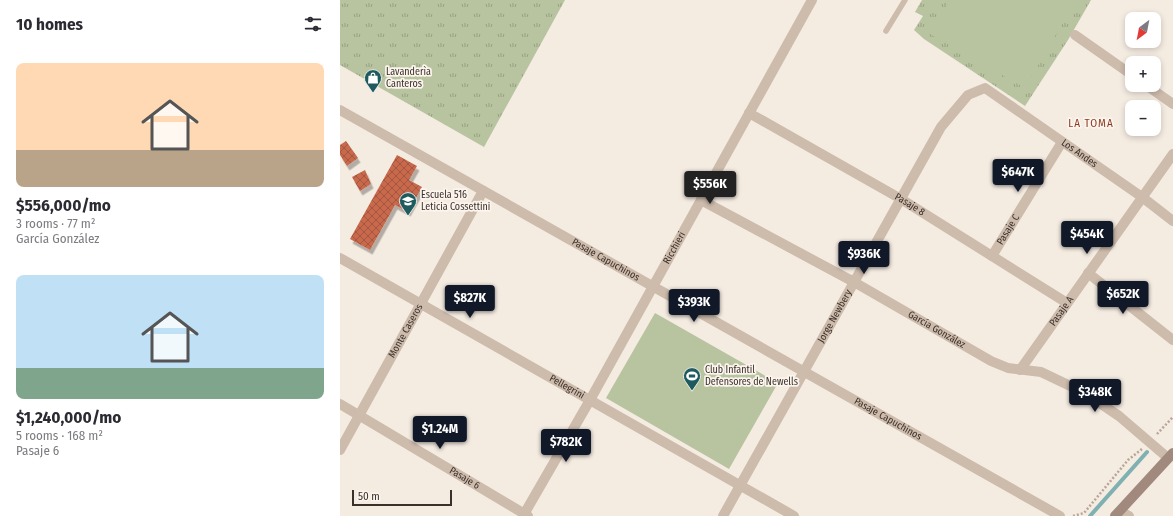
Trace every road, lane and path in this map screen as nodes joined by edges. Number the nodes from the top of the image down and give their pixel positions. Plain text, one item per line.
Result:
1 (812, 0) edge
2 (905, 0) edge
3 (886, 31) dead end
4 (1075, 35) dead end
5 (1125, 70) edge
6 (985, 88) joint
7 (1156, 92) edge
8 (1173, 104) edge
9 (340, 110) edge
10 (749, 113) junction
11 (1062, 142) junction
12 (1173, 154) edge
13 (483, 191) junction
14 (1142, 197) junction
15 (901, 199) junction
16 (701, 200) junction
17 (1173, 221) edge
18 (992, 256) junction
19 (340, 258) edge
20 (1088, 273) junction
21 (854, 282) junction
22 (652, 287) junction
23 (1067, 303) junction
24 (420, 304) junction
25 (1173, 340) edge
26 (1020, 370) junction
27 (804, 372) junction
28 (590, 400) junction
29 (340, 404) edge
30 (359, 415) junction
31 (1173, 417) edge
32 (1150, 442) junction
33 (340, 450) edge
34 (1171, 456) edge
35 (740, 485) junction
36 (1121, 514) edge
37 (525, 515) edge
38 (723, 516) edge
39 (794, 516) edge
40 (1060, 516) edge
41 (1073, 516) edge

1 - 10 street, Ricchieri
2 - 3 lane
4 - 5 street
6 - 11 street, Los Andes
6 - 15 street, Jorge Newbery
7 - 8 street
9 - 13 street, Pasaje Capuchinos
10 - 15 street, Pasaje 8
10 - 16 street, Ricchieri
11 - 14 street, Los Andes
11 - 18 street, Pasaje C
12 - 14 street, Pasaje A
13 - 22 street, Pasaje Capuchinos
13 - 24 street, Monte Caseros
14 - 17 street, Los Andes
14 - 20 street, Pasaje A
15 - 18 street, Pasaje 8
15 - 21 street, Jorge Newbery
16 - 21 street, García González
16 - 22 street, Ricchieri
18 - 23 street, Pasaje 8
19 - 24 street, Pellegrini
20 - 23 street, Pasaje A
20 - 25 street
21 - 26 street, García González
21 - 27 street, Jorge Newbery
22 - 27 street, Pasaje Capuchinos
22 - 28 street, Ricchieri
23 - 26 street, Pasaje A
24 - 28 street, Pellegrini
24 - 30 street, Monte Caseros
26 - 32 street, García González
27 - 35 street, Jorge Newbery
27 - 40 street, Pasaje Capuchinos
28 - 35 street, Pellegrini
28 - 37 street, Ricchieri
29 - 30 street, Pasaje 6
30 - 33 street, Monte Caseros
30 - 37 street, Pasaje 6
31 - 32 path
32 - 34 street, García González
32 - 41 path
34 - 36 main road
35 - 38 street, Jorge Newbery
35 - 39 street, Pellegrini

